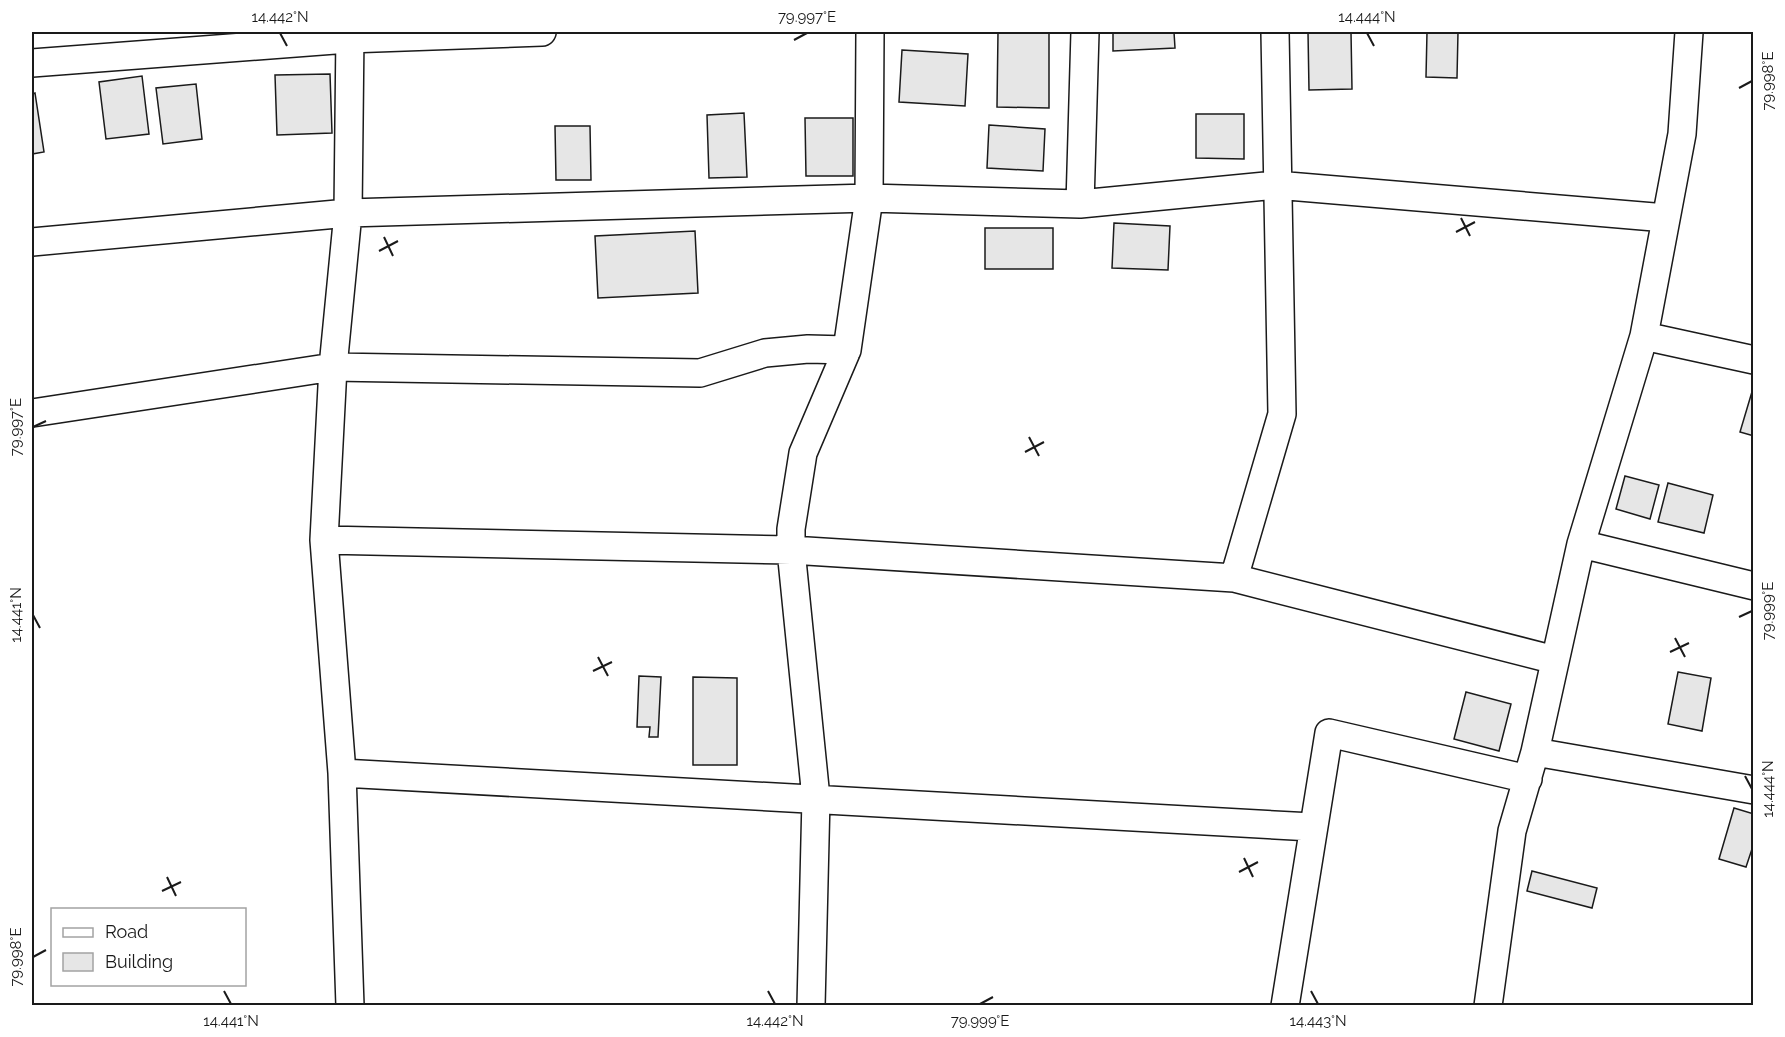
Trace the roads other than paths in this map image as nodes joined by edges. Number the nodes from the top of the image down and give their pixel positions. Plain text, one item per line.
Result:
1 (542, 32) edge
2 (870, 32) edge
3 (1085, 32) edge
4 (1275, 32) edge
5 (1689, 32) edge
6 (349, 35) edge
7 (32, 63) edge
8 (1276, 185) junction
9 (869, 198) junction
10 (1080, 204) junction
11 (348, 213) junction
12 (1666, 218) junction
13 (32, 242) edge
14 (1644, 336) junction
15 (847, 350) junction
16 (1754, 360) edge
17 (333, 367) junction
18 (32, 413) edge
19 (324, 540) junction
20 (1581, 544) junction
21 (791, 550) junction
22 (1234, 578) junction
23 (1754, 586) edge
24 (1556, 660) junction
25 (1535, 752) junction
26 (342, 773) junction
27 (1528, 779) junction
28 (1754, 790) edge
29 (816, 798) junction
30 (1312, 827) junction
31 (350, 1005) edge
32 (812, 1005) edge
33 (1285, 1005) edge
34 (1488, 1005) edge

1 - 6 street
2 - 9 street
3 - 10 street
4 - 8 street
5 - 12 street
6 - 7 street
6 - 11 street
8 - 10 street
8 - 12 street
8 - 22 street
9 - 10 street
9 - 11 street
9 - 15 street
11 - 13 street
11 - 17 street
12 - 14 street
14 - 16 street
14 - 20 street
15 - 17 street
15 - 21 street
17 - 18 street
17 - 19 street
19 - 21 street
19 - 26 street
20 - 23 street
20 - 24 street
21 - 22 street
21 - 29 street
22 - 24 street
24 - 25 street
25 - 27 street
25 - 28 street
26 - 29 street
26 - 31 street
27 - 30 street
27 - 34 street
29 - 30 street
29 - 32 street
30 - 33 street

